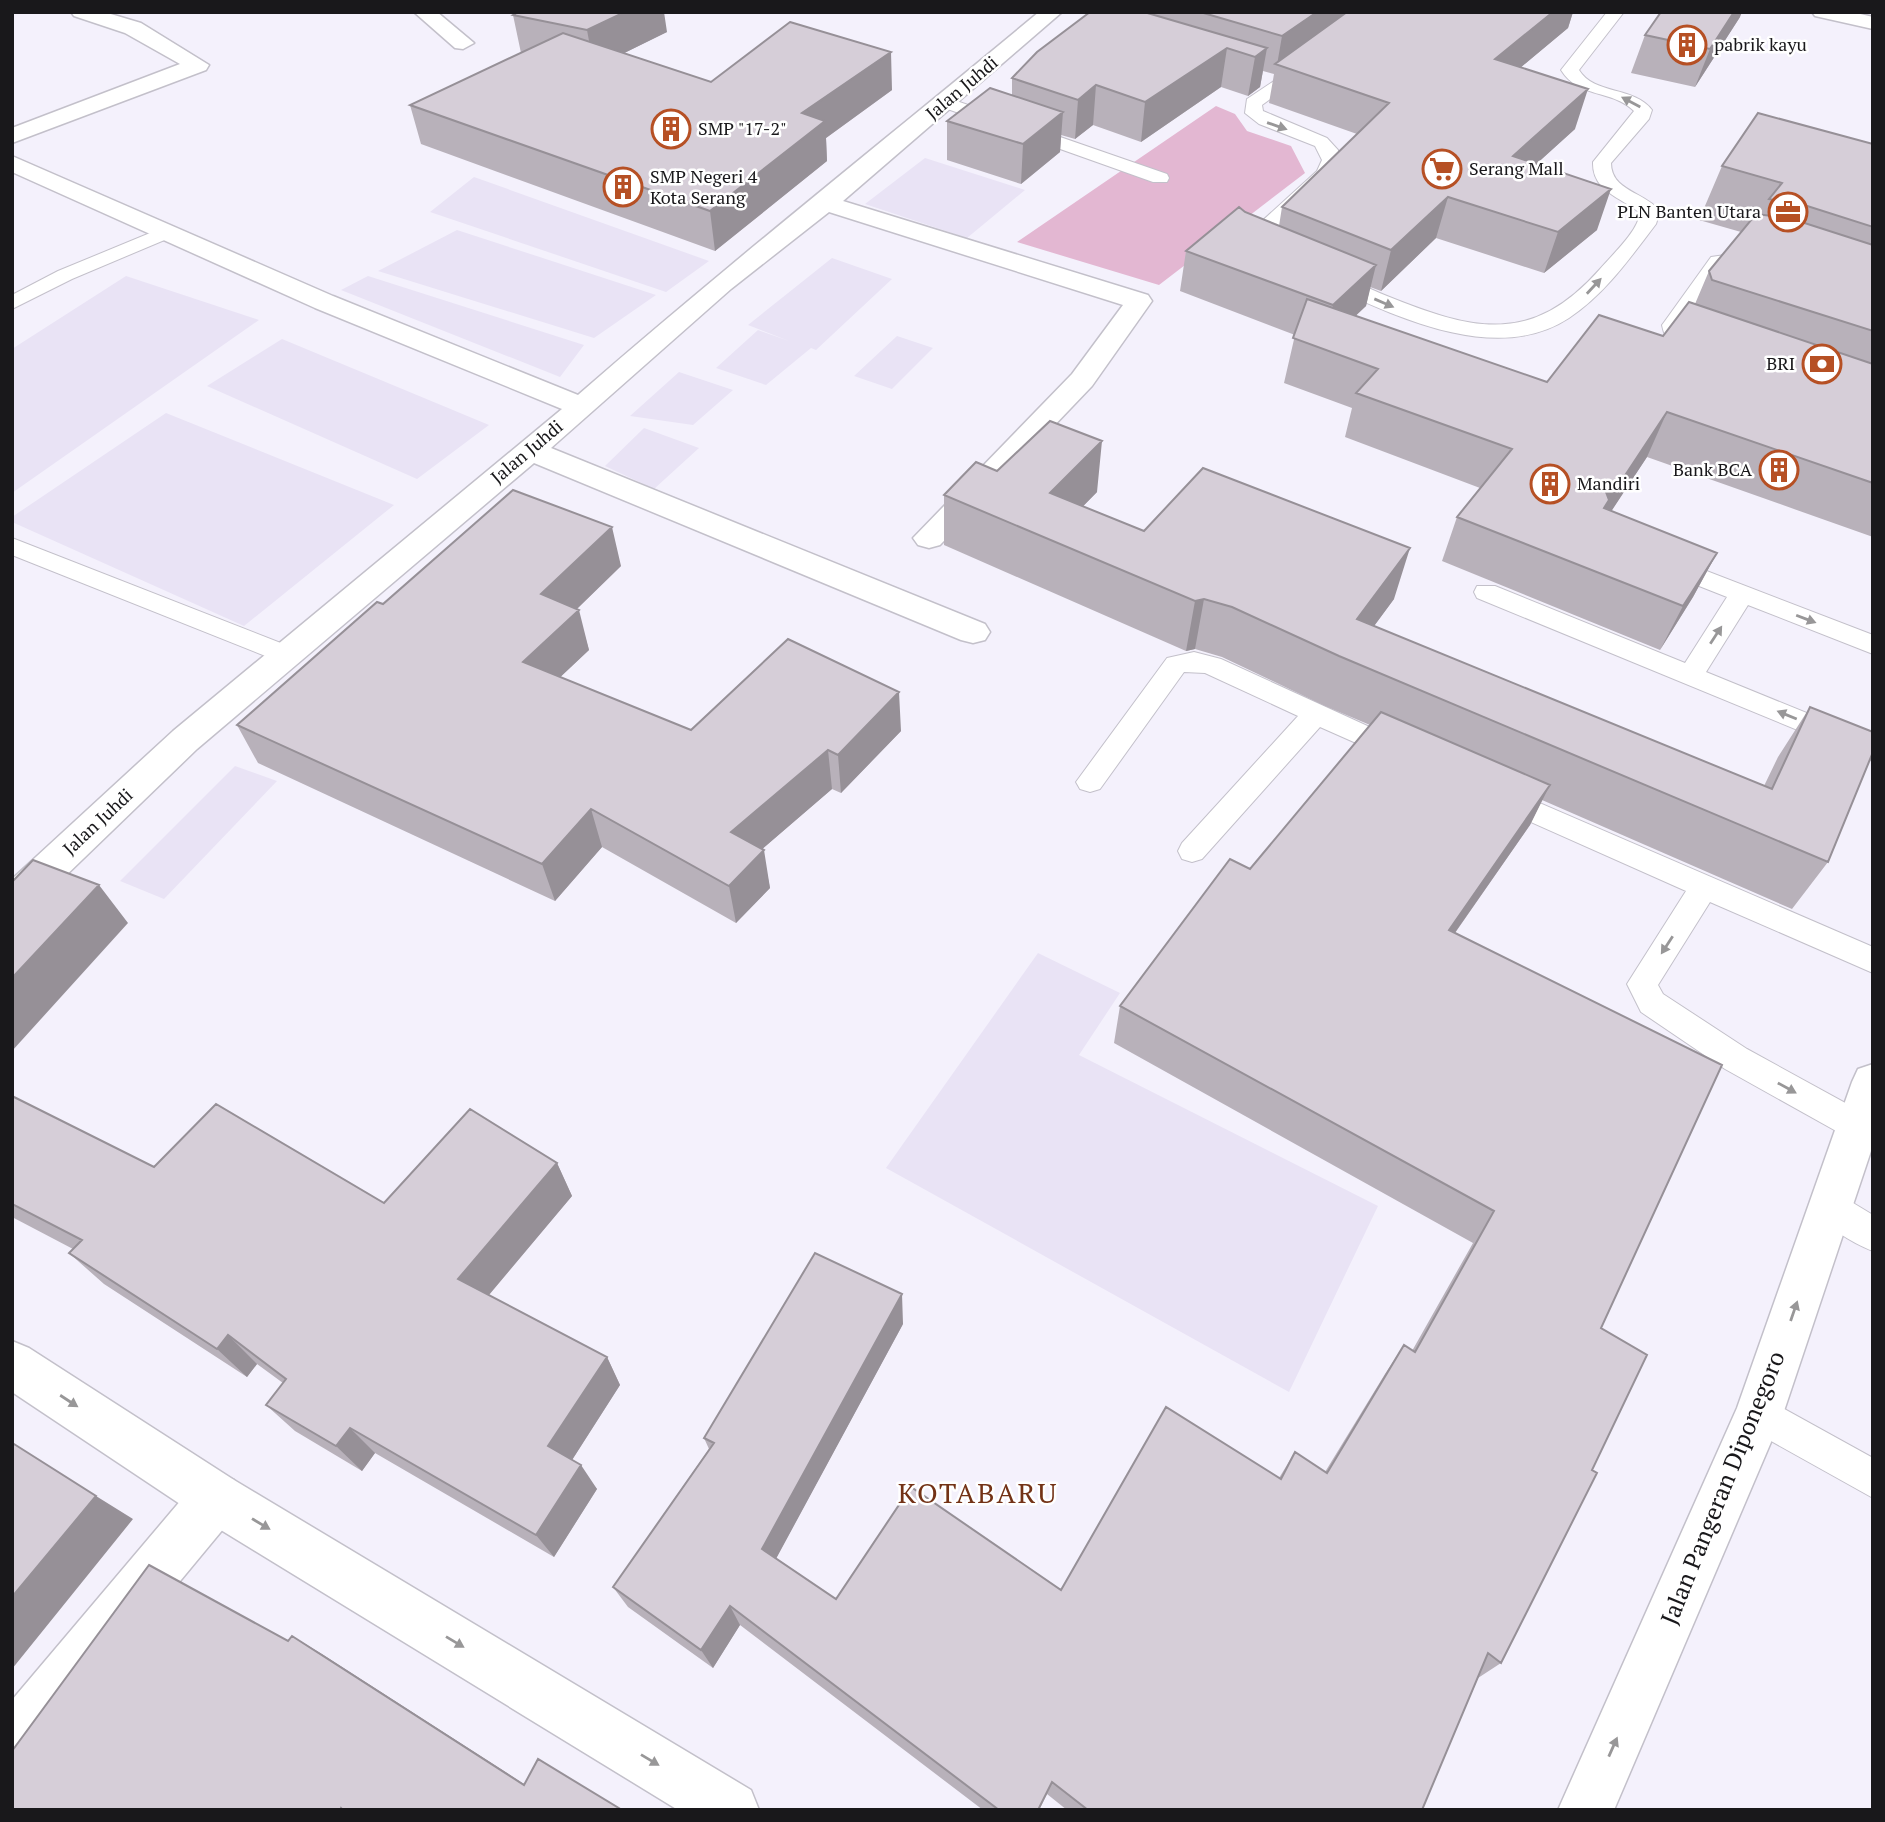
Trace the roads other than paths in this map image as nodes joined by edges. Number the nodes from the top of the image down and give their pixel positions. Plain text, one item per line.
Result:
1 (81, 12) edge
2 (424, 12) edge
3 (1052, 12) edge
4 (1616, 12) edge
5 (1822, 12) edge
6 (1873, 23) edge
7 (463, 43) dead end
8 (1318, 56) edge
9 (1253, 76) edge
10 (1278, 84) junction
11 (946, 102) junction
12 (12, 136) edge
13 (12, 163) edge
14 (1160, 178) dead end
15 (825, 203) junction
16 (167, 232) junction
17 (1270, 255) edge
18 (1754, 261) edge
19 (1316, 272) edge
20 (12, 303) edge
21 (1704, 350) edge
22 (582, 407) junction
23 (529, 450) junction
24 (929, 538) dead end
25 (12, 546) edge
26 (1640, 554) edge
27 (1486, 592) dead end
28 (1742, 594) junction
29 (973, 632) dead end
30 (1873, 645) edge
31 (286, 655) junction
32 (1690, 676) junction
33 (1315, 715) junction
34 (1873, 751) edge
35 (1428, 765) edge
36 (1090, 782) dead end
37 (1478, 787) edge
38 (1192, 851) dead end
39 (1704, 888) junction
40 (12, 903) edge
41 (1873, 961) edge
42 (1873, 1082) edge
43 (1857, 1126) junction
44 (1830, 1205) junction
45 (1873, 1235) edge
46 (12, 1364) edge
47 (1759, 1414) junction
48 (1873, 1479) edge
49 (216, 1498) junction
50 (12, 1742) edge
51 (731, 1810) edge
52 (1586, 1810) edge

1 - 12 street
2 - 7 street
3 - 11 street, Jalan Juhdi
19 -> 4 lane
5 - 6 street
8 - 10 lane
9 - 10 lane
10 -> 17 lane
11 - 14 lane
11 - 15 street, Jalan Juhdi
13 - 16 street
15 - 22 street, Jalan Juhdi
15 - 24 street
16 - 20 lane
16 - 22 street
18 - 21 lane
22 - 23 street, Jalan Juhdi
23 - 29 street
23 - 31 street, Jalan Juhdi
25 - 31 lane
26 - 28 lane
27 - 32 lane
28 -> 30 lane
32 -> 28 lane
31 - 40 street, Jalan Juhdi
34 -> 32 lane
33 - 35 lane
33 - 36 lane
33 - 38 lane
37 - 39 lane
39 - 41 lane
39 -> 43 lane
42 - 43 street, Jalan Pangeran Diponegoro
43 - 44 street, Jalan Pangeran Diponegoro
44 - 45 lane
47 -> 44 street, Jalan Pangeran Diponegoro
46 -> 49 street
47 - 48 lane
52 -> 47 street, Jalan Pangeran Diponegoro
49 - 50 street
49 -> 51 street

